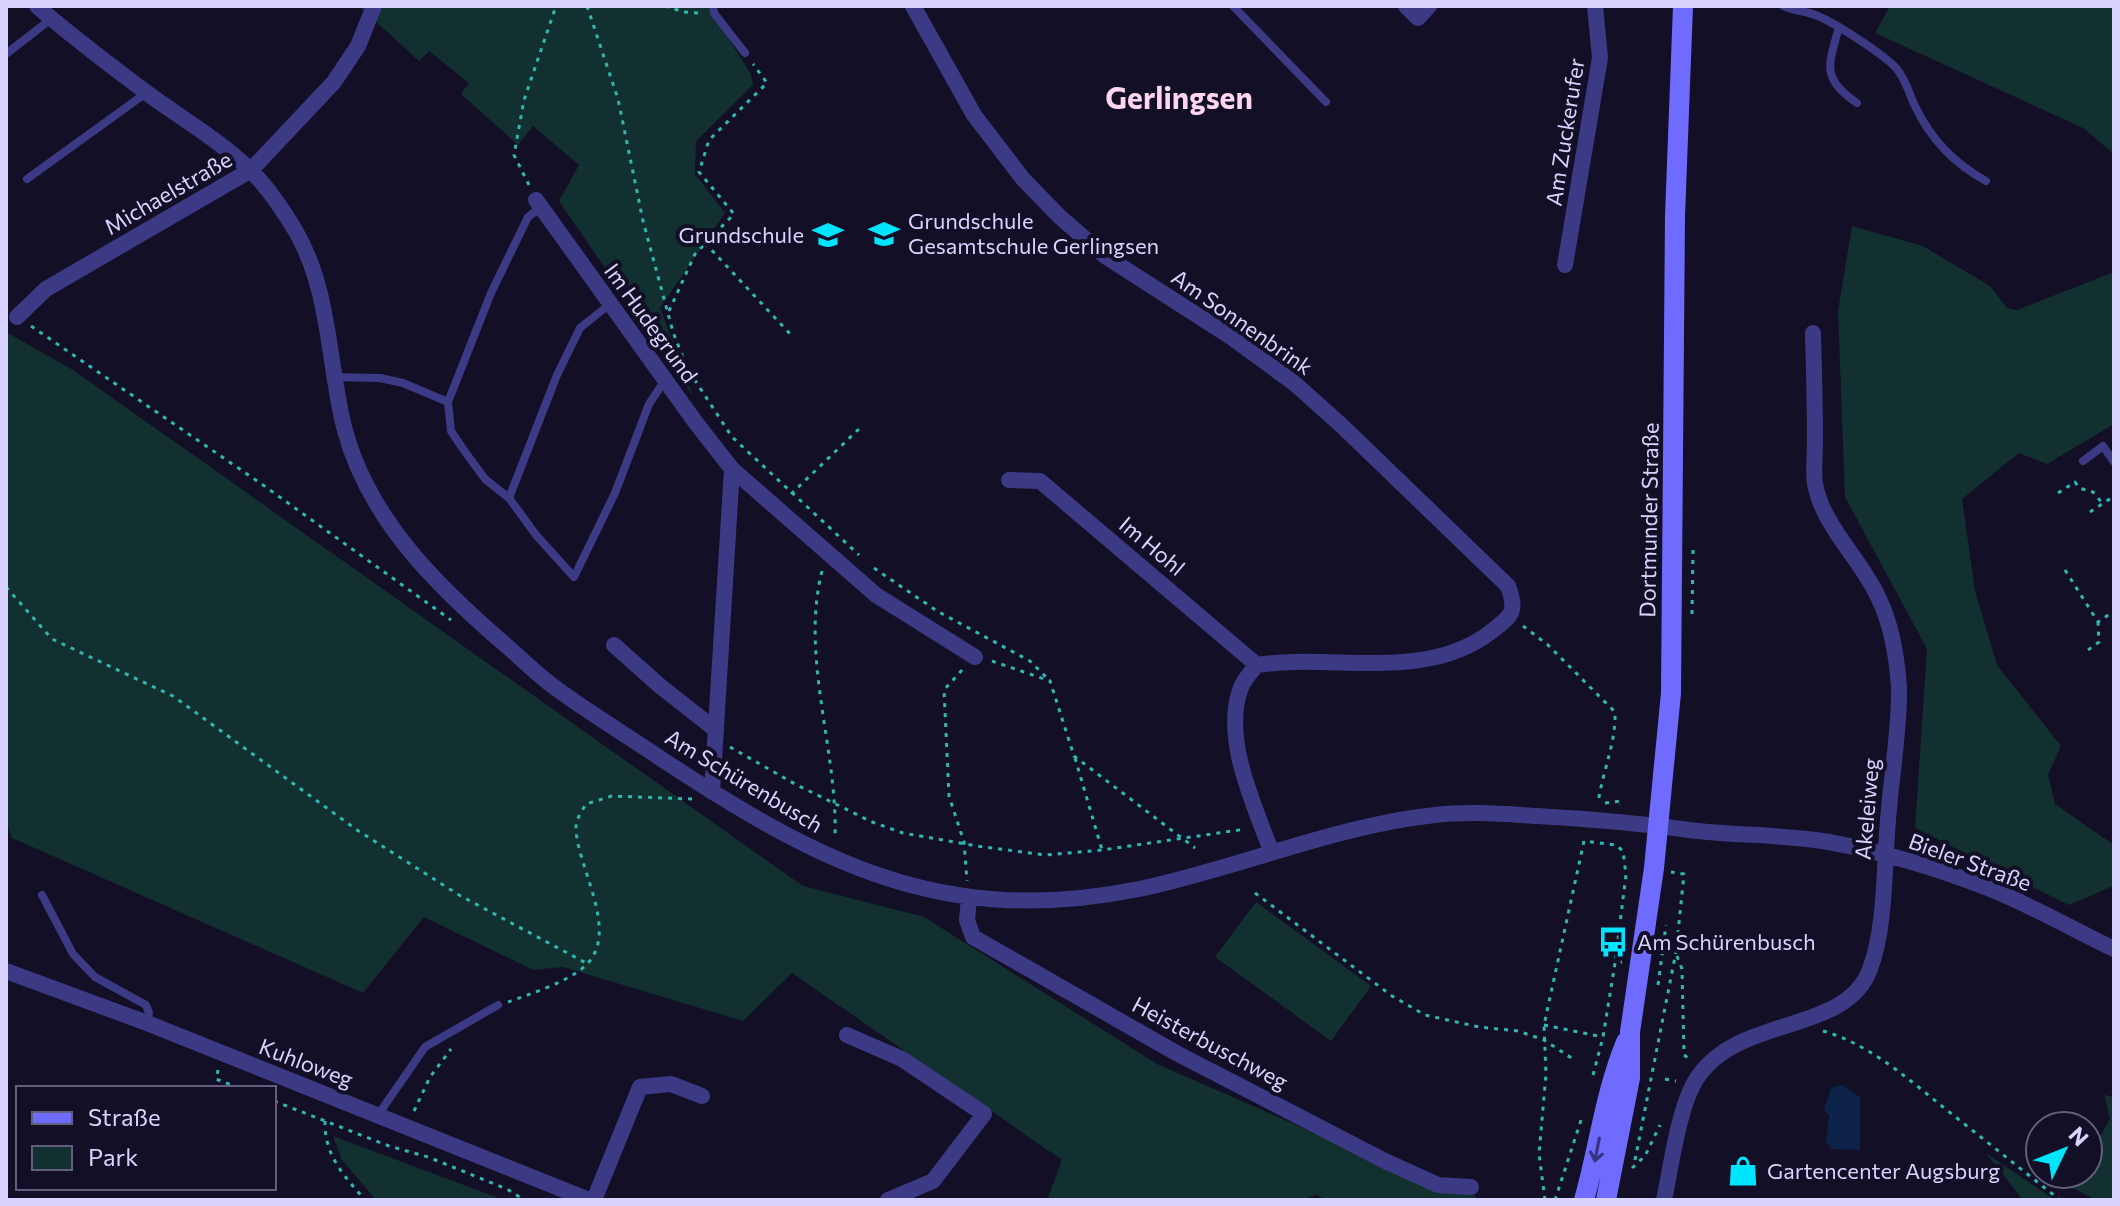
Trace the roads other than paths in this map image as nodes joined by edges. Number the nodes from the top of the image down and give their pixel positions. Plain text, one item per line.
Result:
1 (37, 6) edge
2 (374, 6) edge
3 (913, 6) edge
4 (1233, 6) edge
5 (1595, 6) edge
6 (1683, 6) edge
7 (1783, 6) edge
8 (714, 10) edge
9 (51, 18) junction
10 (1839, 27) junction
11 (745, 53) road end
12 (6, 54) edge
13 (147, 93) junction
14 (1326, 102) dead end
15 (1857, 103) dead end
16 (251, 170) junction
17 (27, 179) dead end
18 (1986, 181) dead end
19 (539, 204) joint
20 (1565, 265) dead end
21 (610, 304) junction
22 (17, 317) road end
23 (1813, 333) dead end
24 (333, 377) junction
25 (665, 380) junction
26 (448, 402) junction
27 (2083, 461) dead end
28 (2114, 462) edge
29 (732, 469) junction
30 (1009, 480) dead end
31 (509, 498) junction
32 (614, 645) dead end
33 (975, 657) road end
34 (1257, 665) junction
35 (716, 734) junction
36 (709, 796) junction
37 (1659, 826) junction
38 (1271, 851) junction
39 (1885, 854) junction
40 (42, 895) dead end
41 (969, 897) junction
42 (2114, 949) edge
43 (6, 971) edge
44 (498, 1005) road end
45 (147, 1023) junction
46 (1630, 1032) junction
47 (847, 1035) dead end
48 (702, 1096) dead end
49 (378, 1115) junction
50 (1471, 1187) dead end
51 (592, 1200) edge
52 (888, 1200) edge
53 (1584, 1200) edge
54 (1606, 1200) edge
55 (1664, 1200) edge

1 - 9 street, Am Schürenbusch
2 - 16 street, Michaelstraße
3 - 34 street, Am Sonnenbrink
4 - 14 lane
5 - 20 street, Am Zuckerufer
6 - 37 main road, Dortmunder Straße
7 - 10 lane
8 - 11 lane
9 - 12 lane
9 - 13 street, Am Schürenbusch
10 - 15 lane
10 - 18 lane
13 - 16 street, Am Schürenbusch
13 - 17 lane
16 - 22 street, Michaelstraße
16 - 24 street, Am Schürenbusch
19 - 21 street, Im Hudegrund
19 - 26 lane
21 - 25 street, Im Hudegrund
21 - 31 lane
23 - 39 street, Akeleiweg
24 - 26 lane
24 - 36 street, Am Schürenbusch
25 - 29 street, Im Hudegrund
25 - 31 lane
26 - 31 lane
27 - 28 lane
29 - 33 street, Im Hudegrund
29 - 35 street
30 - 34 street, Im Hohl
32 - 35 street
34 - 38 street
35 - 36 street
36 - 41 street, Am Schürenbusch
37 - 38 street, Am Schürenbusch
37 - 39 street, Bieler Straße
37 - 46 main road, Dortmunder Straße
38 - 41 street, Am Schürenbusch
39 - 42 street, Bieler Straße
39 - 55 street, Akeleiweg
40 - 45 lane
41 - 50 street, Heisterbuschweg
43 - 45 street, Kuhloweg
44 - 49 lane
45 - 49 street, Kuhloweg
46 -> 53 main road, Dortmunder Straße
46 - 54 main road, Dortmunder Straße
47 - 52 street
48 - 51 street
49 - 51 street, Kuhloweg

